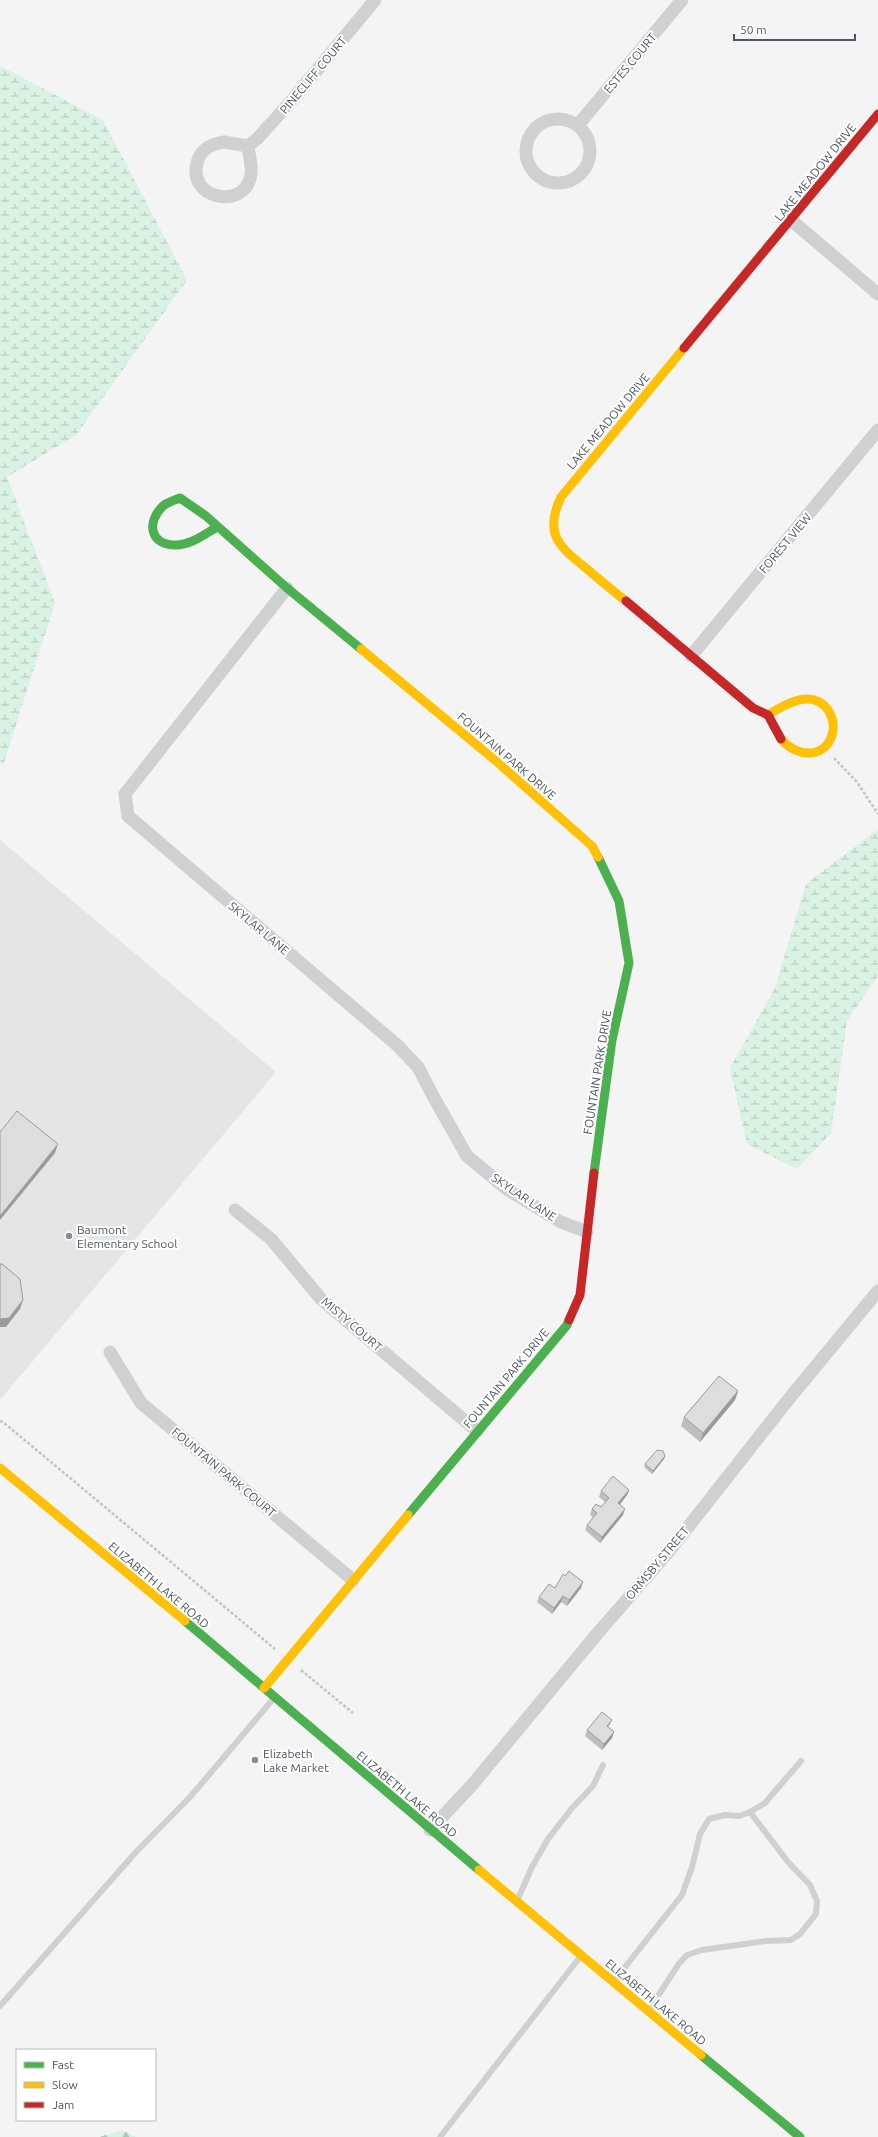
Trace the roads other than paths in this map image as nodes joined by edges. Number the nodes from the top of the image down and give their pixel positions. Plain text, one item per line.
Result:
1 (375, 0) edge
2 (682, 0) edge
3 (878, 114) edge
4 (578, 125) junction
5 (248, 146) junction
6 (791, 220) junction
7 (878, 294) edge
8 (878, 430) edge
9 (217, 527) junction
10 (287, 588) junction
11 (691, 656) junction
12 (768, 715) junction
13 (235, 1210) dead end
14 (587, 1232) junction
15 (878, 1292) edge
16 (110, 1352) dead end
17 (477, 1431) junction
18 (0, 1468) edge
19 (353, 1580) junction
20 (264, 1688) junction
21 (275, 1697) junction
22 (801, 1761) dead end
23 (603, 1765) dead end
24 (750, 1812) junction
25 (430, 1830) junction
26 (517, 1902) junction
27 (581, 1956) junction
28 (613, 1982) junction
29 (0, 2006) edge
30 (648, 2011) junction
31 (440, 2137) edge
32 (800, 2137) edge

1 - 5 street, PINECLIFF COURT
2 - 4 street, ESTES COURT
3 - 6 street, LAKE MEADOW DRIVE
4 - 4 street
5 - 5 street
6 - 7 street
6 - 11 street, LAKE MEADOW DRIVE
8 - 11 street, FOREST VIEW
9 - 9 street, FOUNTAIN PARK DRIVE
9 - 10 street, FOUNTAIN PARK DRIVE
10 - 14 street, FOUNTAIN PARK DRIVE
10 - 14 street, SKYLAR LANE
11 - 12 street, LAKE MEADOW DRIVE
12 - 12 street
13 - 17 street, MISTY COURT
14 - 17 street, FOUNTAIN PARK DRIVE
15 - 25 street, ORMSBY STREET
16 - 19 street, FOUNTAIN PARK COURT
17 - 19 street, FOUNTAIN PARK DRIVE
18 - 20 street, ELIZABETH LAKE ROAD
19 - 20 street, FOUNTAIN PARK DRIVE
20 - 21 street, ELIZABETH LAKE ROAD
21 - 25 street, ELIZABETH LAKE ROAD
21 - 29 lane
22 - 24 lane
23 - 26 lane
24 - 28 lane
24 - 30 lane
25 - 26 street, ELIZABETH LAKE ROAD
26 - 27 street, ELIZABETH LAKE ROAD
27 - 28 street, ELIZABETH LAKE ROAD
27 - 31 lane
28 - 30 street, ELIZABETH LAKE ROAD
30 - 32 street, ELIZABETH LAKE ROAD

